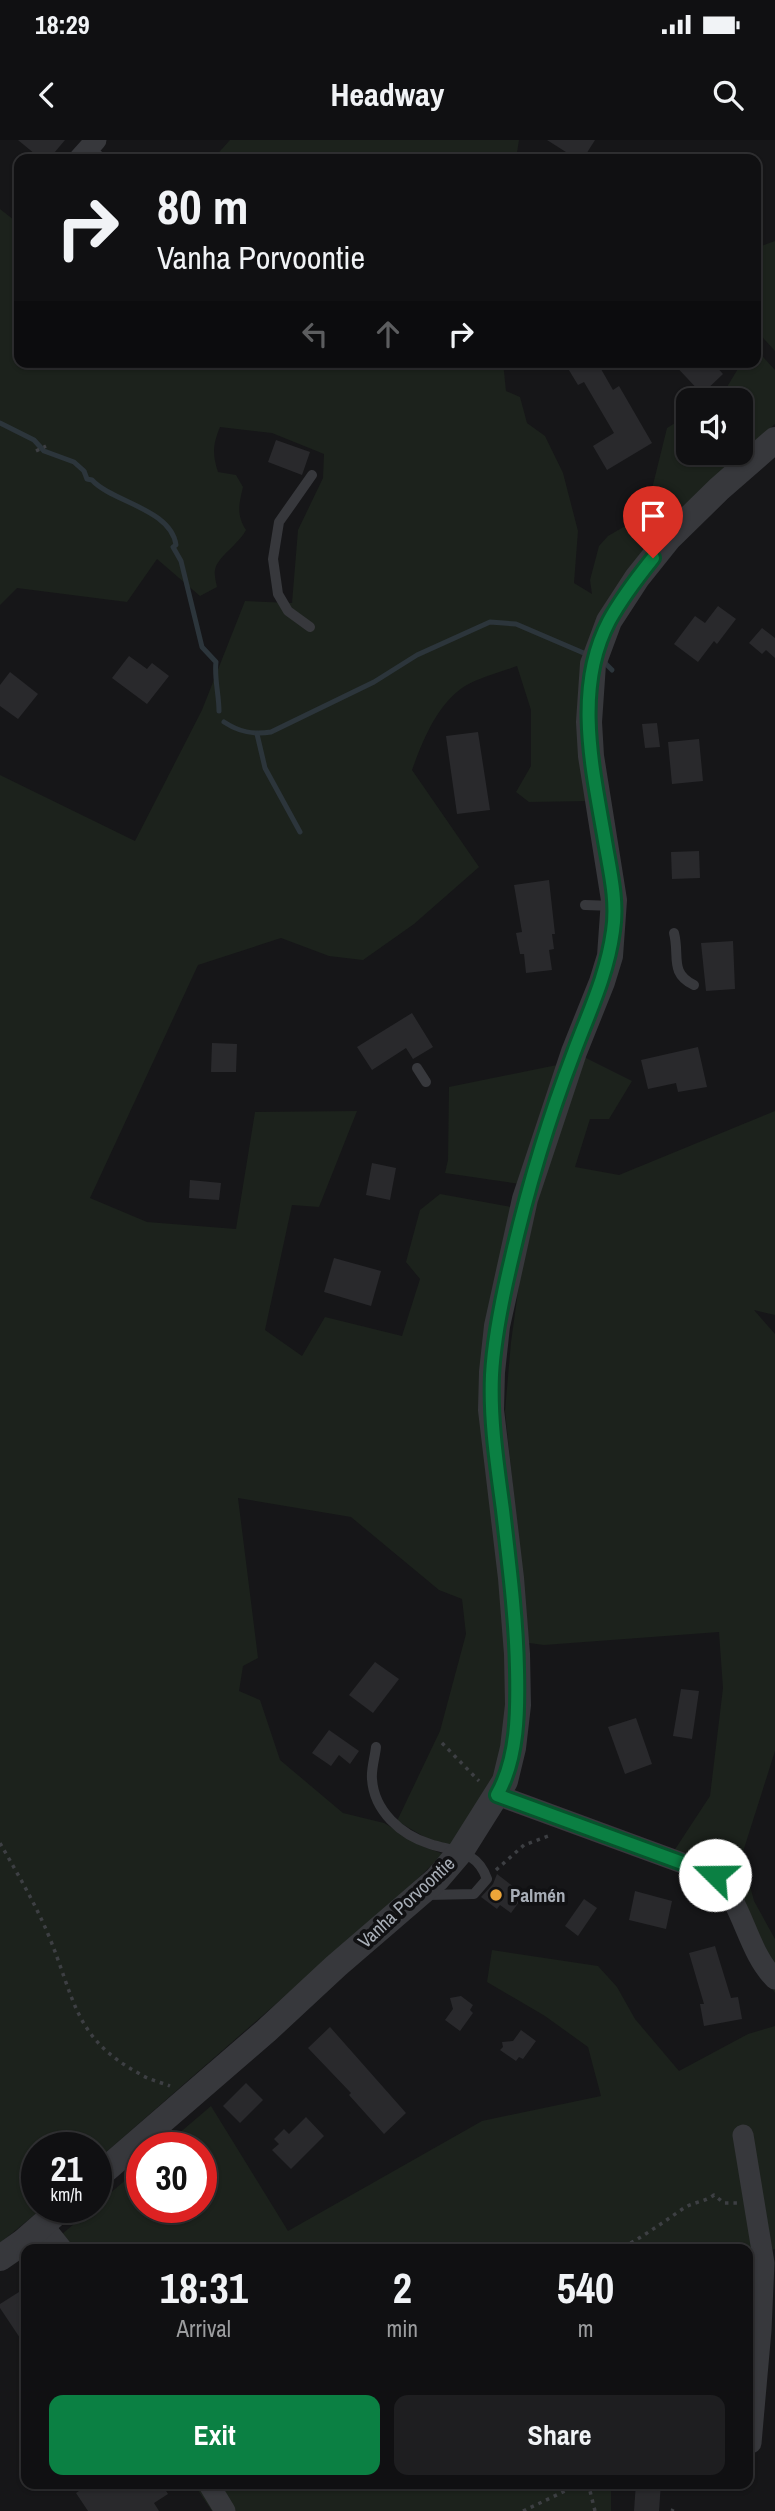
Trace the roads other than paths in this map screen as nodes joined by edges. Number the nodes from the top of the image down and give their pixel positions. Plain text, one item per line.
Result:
1 (775, 440) edge
2 (312, 475) dead end
3 (310, 627) dead end
4 (585, 905) dead end
5 (614, 906) junction
6 (674, 933) dead end
7 (694, 985) dead end
8 (417, 1068) dead end
9 (426, 1082) dead end
10 (376, 1746) dead end
11 (497, 1795) junction
12 (461, 1851) junction
13 (418, 1896) junction
14 (775, 1979) edge
15 (743, 2135) dead end
16 (112, 2164) edge
17 (43, 2224) joint
18 (58, 2244) edge
19 (0, 2258) edge
20 (770, 2261) edge
21 (753, 2420) edge
22 (212, 2489) edge
23 (225, 2511) edge

1 - 5 street, Vanha Porvoontie
2 - 3 lane
4 - 5 lane
5 - 11 street, Vanha Porvoontie
6 - 7 lane
8 - 9 lane
10 - 12 lane
11 - 12 street, Vanha Porvoontie
11 - 14 street
12 - 13 street, Vanha Porvoontie
12 - 13 lane
13 - 16 street, Vanha Porvoontie
15 - 20 street
17 - 18 street
17 - 19 street
20 - 21 street
22 - 23 street

